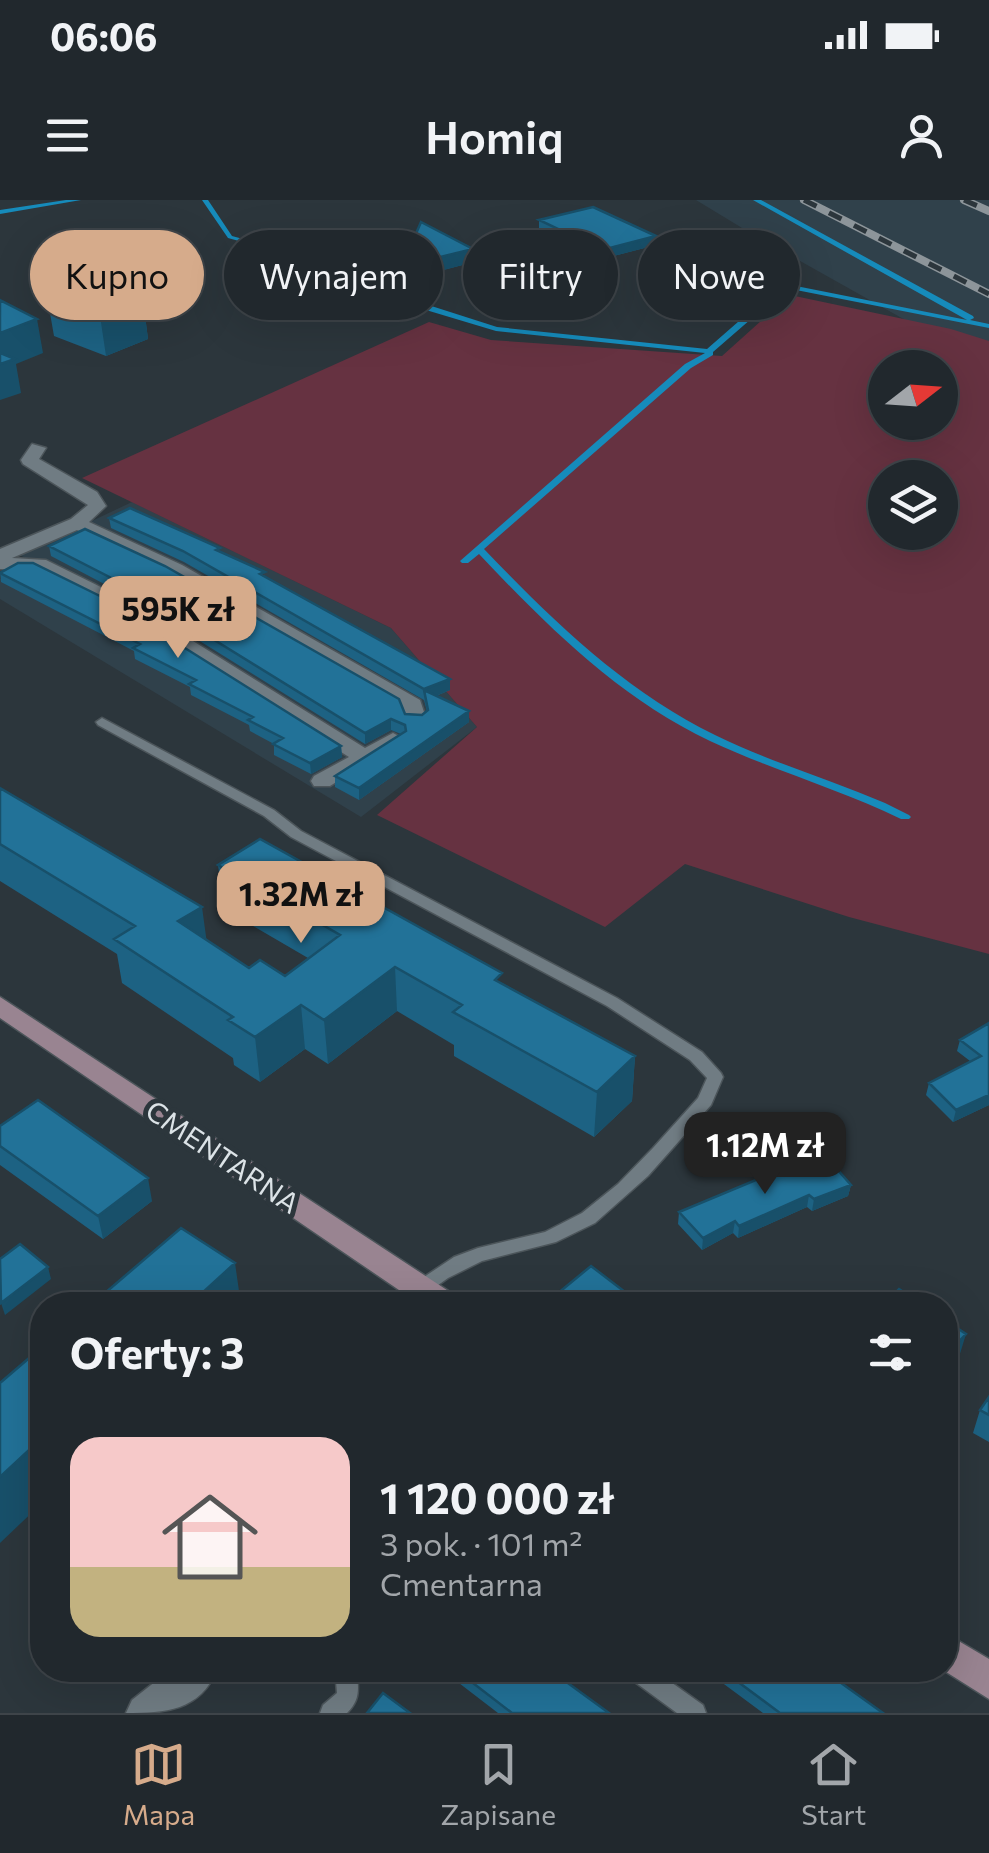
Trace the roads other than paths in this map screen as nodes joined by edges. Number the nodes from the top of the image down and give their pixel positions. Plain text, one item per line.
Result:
1 (38, 448) dead end
2 (77, 523) junction
3 (0, 560) edge
4 (415, 718) edge
5 (102, 722) dead end
6 (393, 739) edge
7 (365, 756) junction
8 (322, 781) dead end
9 (0, 1006) edge
10 (421, 1288) junction
11 (427, 1292) edge
12 (958, 1659) edge
13 (989, 1681) edge
14 (184, 1682) edge
15 (347, 1682) edge
16 (652, 1682) edge
17 (144, 1713) edge
18 (332, 1713) edge
19 (695, 1713) edge

1 - 2 street
2 - 3 street
2 - 4 street
3 - 7 street
5 - 10 lane
6 - 7 street
7 - 8 street
9 - 10 street, CMENTARNA
10 - 11 street, CMENTARNA
12 - 13 street
14 - 17 street
15 - 18 lane
16 - 19 lane

